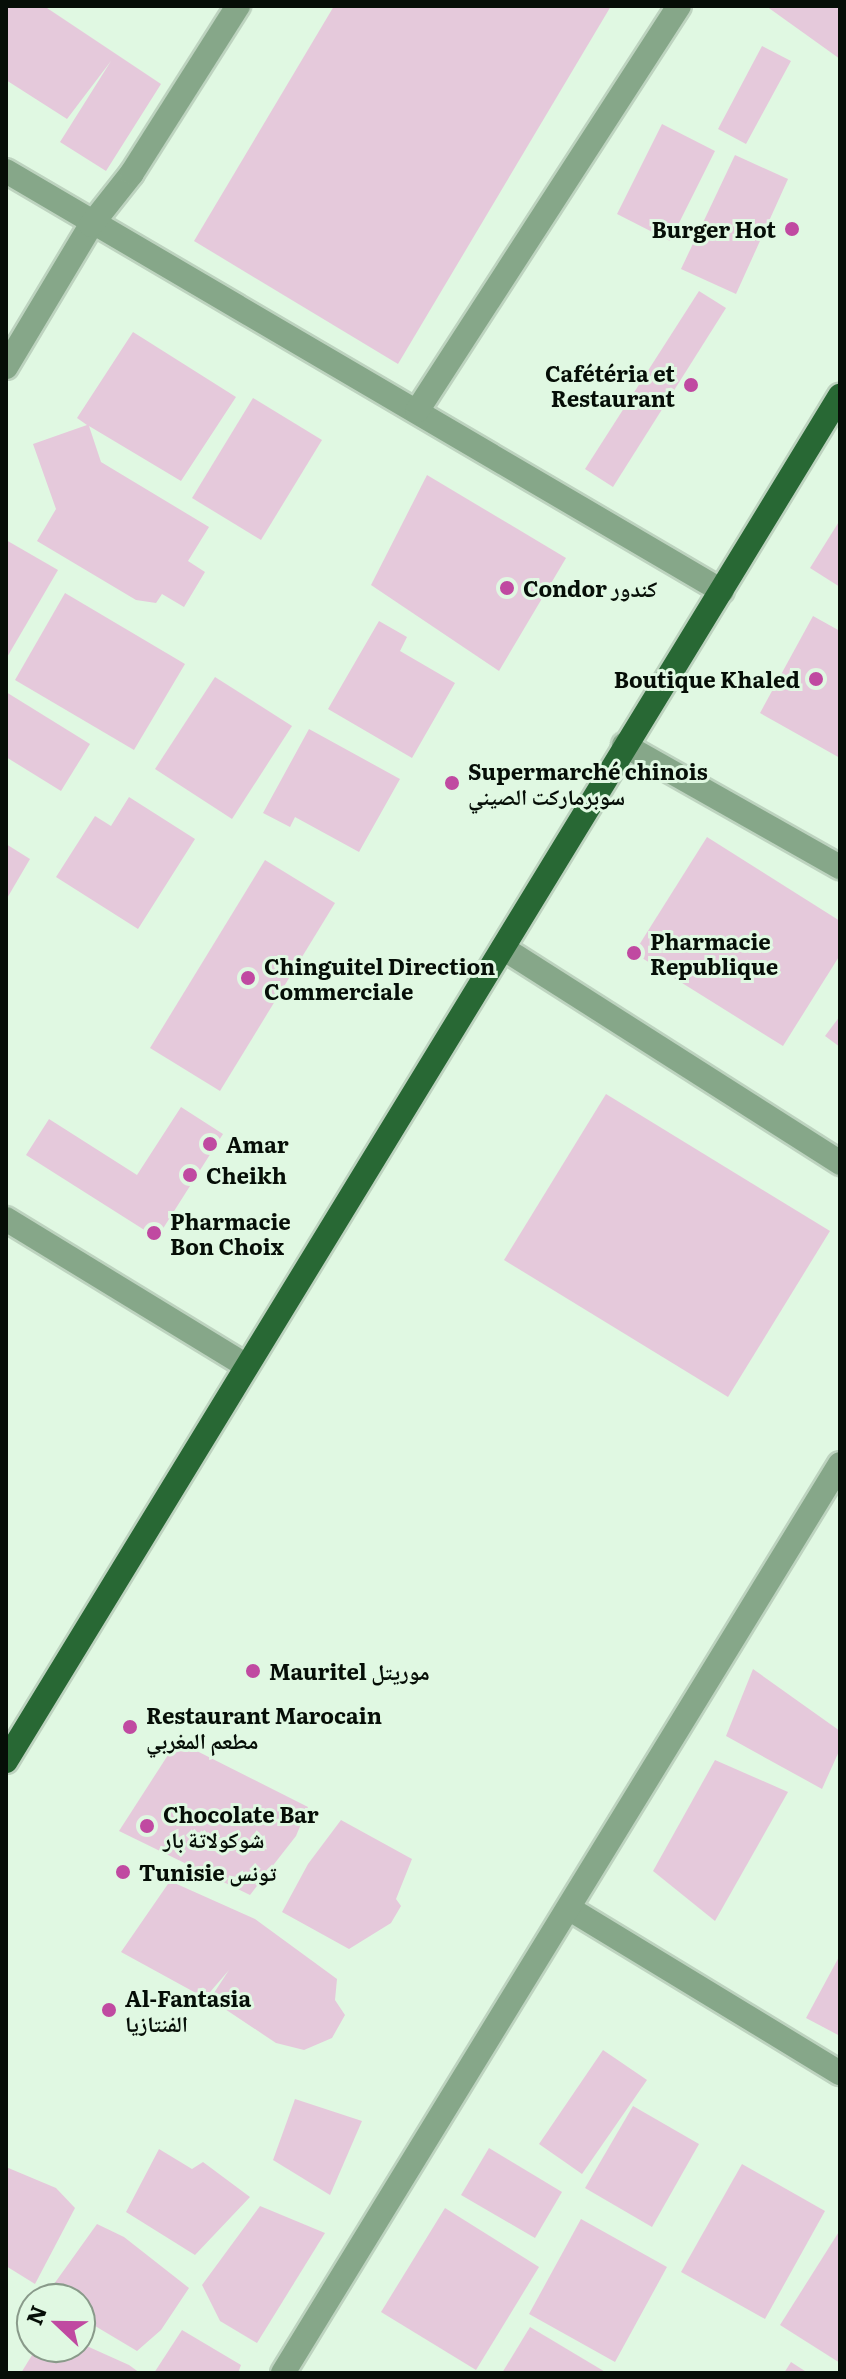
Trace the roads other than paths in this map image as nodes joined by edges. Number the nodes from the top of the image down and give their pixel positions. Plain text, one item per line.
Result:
1 (238, 6) edge
2 (679, 6) edge
3 (6, 171) edge
4 (91, 225) junction
5 (6, 367) edge
6 (840, 396) edge
7 (417, 411) junction
8 (722, 591) junction
9 (624, 745) junction
10 (840, 867) edge
11 (503, 948) junction
12 (840, 1163) edge
13 (6, 1219) edge
14 (245, 1365) junction
15 (840, 1464) edge
16 (6, 1761) edge
17 (570, 1909) junction
18 (840, 2073) edge
19 (283, 2373) edge

1 - 4 street
2 - 7 street
3 - 4 street
4 - 5 street
4 - 7 street
6 - 8 main road
7 - 8 street
8 - 9 main road
9 - 10 street
9 - 11 main road
11 - 12 street
11 - 14 main road
13 - 14 street
14 - 16 main road
15 - 17 street
17 - 18 street
17 - 19 street

